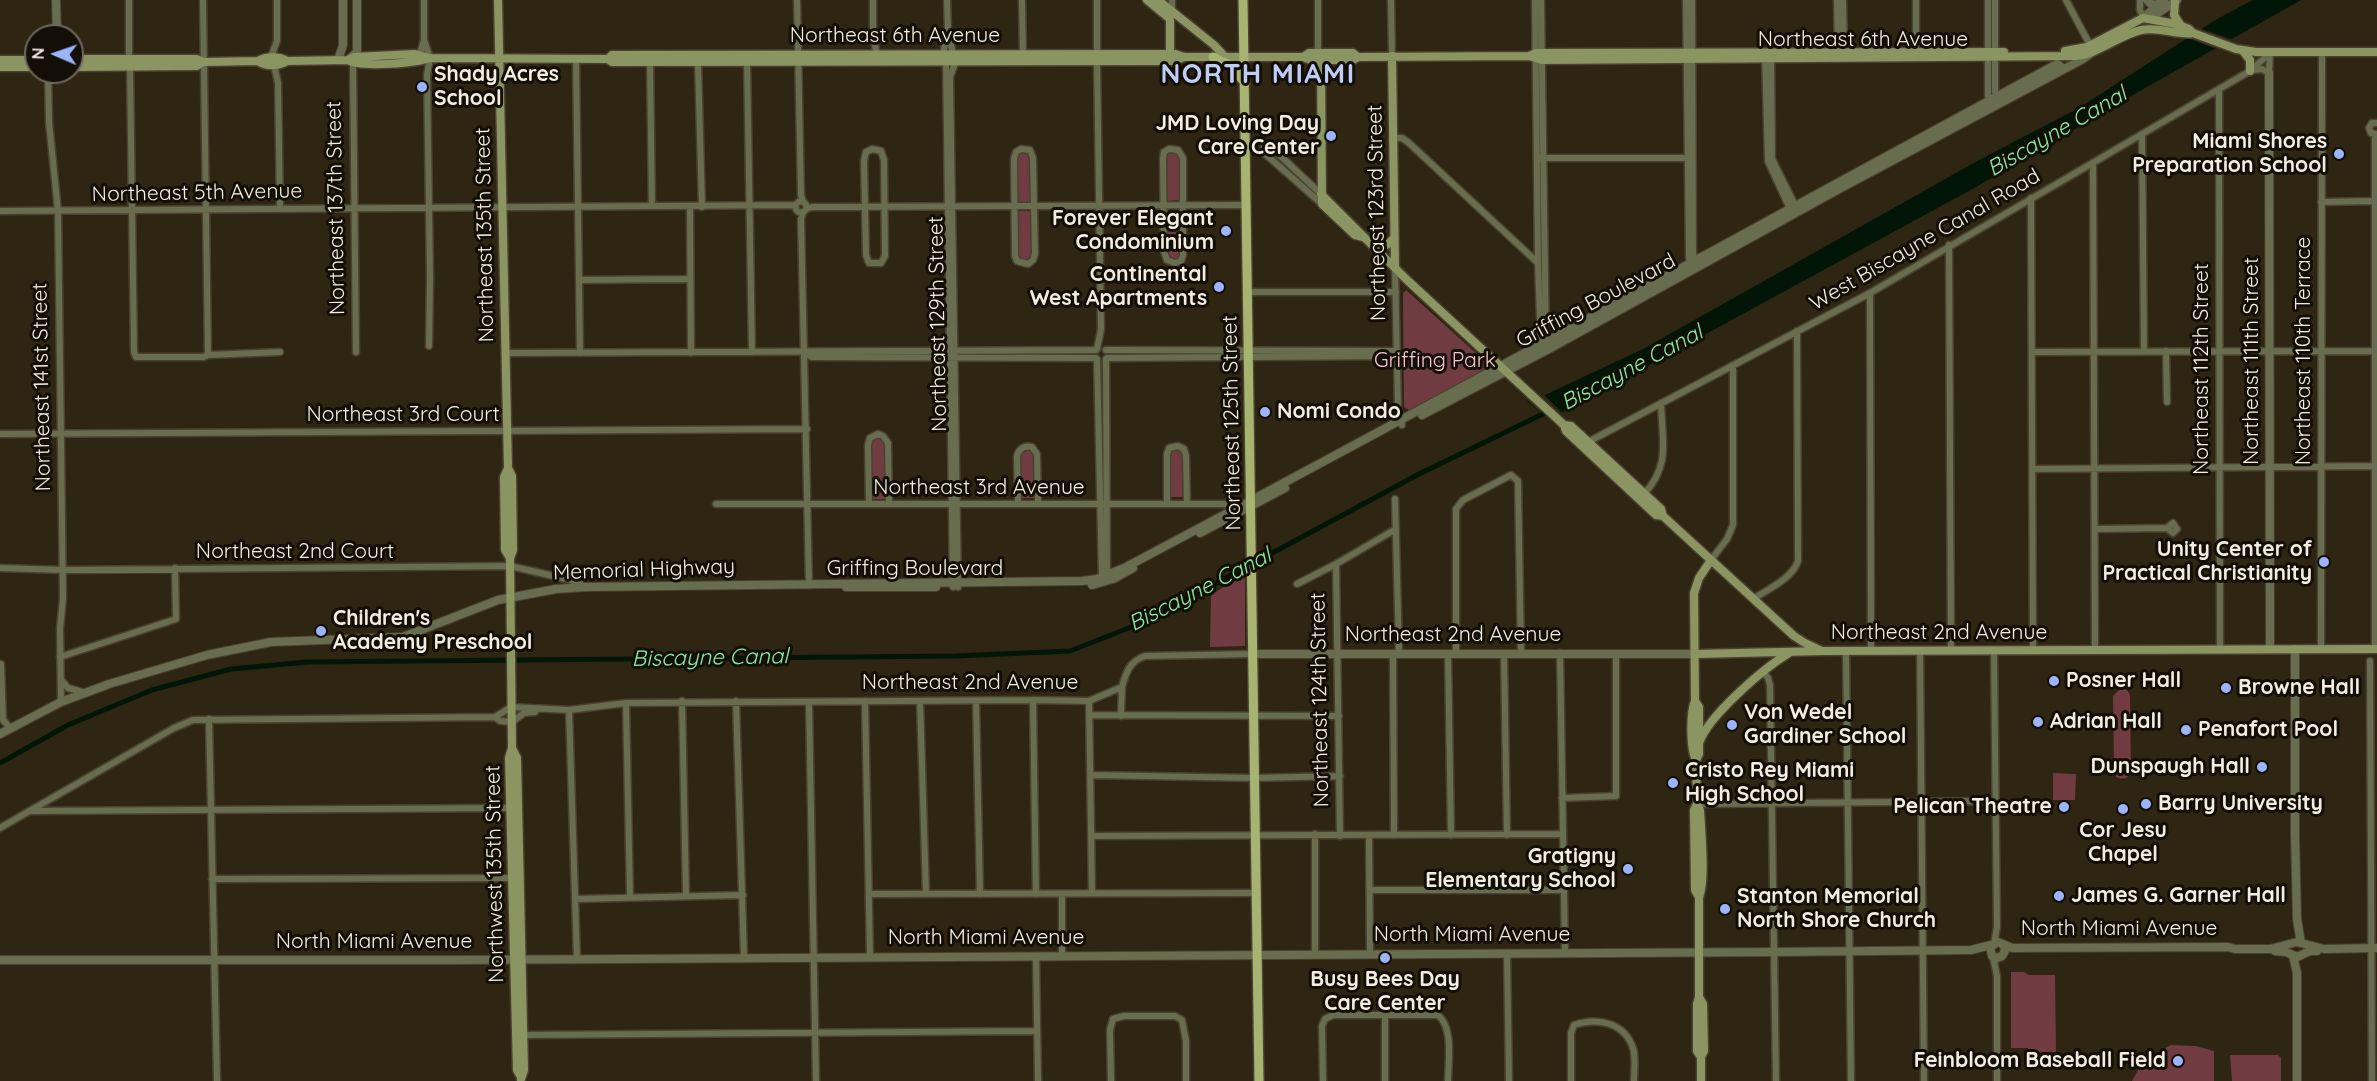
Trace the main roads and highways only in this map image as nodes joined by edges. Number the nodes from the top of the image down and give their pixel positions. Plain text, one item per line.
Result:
1 (498, 0) edge
2 (1147, 0) edge
3 (1158, 0) edge
4 (1243, 0) edge
5 (2176, 1) edge
6 (1171, 15) junction
7 (2147, 18) junction
8 (2181, 26) junction
9 (2158, 28) junction
10 (2139, 30) junction
11 (2193, 33) junction
12 (2090, 49) junction
13 (2077, 50) joint
14 (2243, 50) junction
15 (2377, 52) edge
16 (1170, 54) junction
17 (1992, 54) junction
18 (663, 55) junction
19 (1097, 57) junction
20 (1184, 57) junction
21 (1214, 57) junction
22 (1225, 57) junction
23 (1244, 57) junction
24 (1319, 57) junction
25 (1392, 57) junction
26 (499, 58) junction
27 (949, 58) junction
28 (1023, 58) junction
29 (608, 59) junction
30 (797, 59) junction
31 (0, 60) edge
32 (24, 60) edge
33 (650, 62) junction
34 (84, 63) edge
35 (24, 67) edge
36 (0, 68) edge
37 (2250, 71) road end
38 (1245, 83) junction
39 (1321, 194) junction
40 (1363, 237) junction
41 (1394, 239) junction
42 (1373, 246) junction
43 (1395, 268) junction
44 (1564, 425) junction
45 (1663, 516) junction
46 (1711, 560) junction
47 (1796, 637) junction
48 (2376, 649) edge
49 (1824, 651) junction
50 (1785, 653) junction
51 (1695, 654) junction
52 (1695, 701) junction
53 (1699, 743) junction
54 (512, 748) junction
55 (1696, 760) junction
56 (518, 959) junction
57 (515, 1005) junction
58 (524, 1035) junction
59 (521, 1079) edge
60 (1259, 1081) edge
61 (1701, 1081) edge

1 - 26 main road, Northeast 135th Street
2 - 6 main road
3 - 6 main road
4 - 23 main road, Northeast 125th Street
5 - 8 main road
6 - 16 main road
6 - 22 main road
7 - 8 main road, Northeast 6th Avenue
7 - 9 main road
7 - 10 main road, Griffing Boulevard
7 - 12 main road, Griffing Boulevard
8 - 11 main road, Northeast 6th Avenue
9 - 10 main road, Northeast 6th Avenue
9 - 11 main road, Northeast 6th Avenue
10 - 12 main road, Northeast 6th Avenue
11 - 14 main road, Northeast 6th Avenue
12 - 13 main road, Griffing Boulevard
12 - 17 main road, Northeast 6th Avenue
13 - 17 main road, Northeast 6th Avenue
14 - 15 main road, Northeast 6th Avenue
14 - 37 main road
16 - 19 main road, Northeast 6th Avenue
16 - 20 main road, Northeast 6th Avenue
17 - 25 main road, Northeast 6th Avenue
18 - 29 main road, Northeast 6th Avenue
18 - 30 main road, Northeast 6th Avenue
18 - 33 main road
19 - 20 main road, Northeast 6th Avenue
19 - 28 main road, Northeast 6th Avenue
19 - 28 main road, Northeast 6th Avenue
20 - 21 main road, Northeast 6th Avenue
21 - 22 main road, Northeast 6th Avenue
21 - 38 main road
22 - 23 main road, Northeast 6th Avenue
23 - 24 main road, Northeast 6th Avenue
23 - 38 main road, Northeast 125th Street
24 - 25 main road, Northeast 6th Avenue
24 - 39 main road
25 - 41 main road, Northeast 123rd Street
26 - 29 main road, Northeast 6th Avenue
26 - 34 main road, Northeast 6th Avenue
26 - 54 main road, Northeast 135th Street
27 - 28 main road, Northeast 6th Avenue
27 - 28 main road, Northeast 6th Avenue
27 - 30 main road, Northeast 6th Avenue
27 - 30 main road, Northeast 6th Avenue
29 - 33 main road, Northeast 6th Avenue
30 - 33 main road, Northeast 6th Avenue
31 - 32 main road
35 - 36 main road
38 - 60 main road, Northeast 125th Street
39 - 40 main road
39 - 40 main road
40 - 42 main road
41 - 42 main road
41 - 43 main road, Northeast 123rd Street
42 - 43 main road
43 - 44 main road
44 - 45 main road
44 - 45 main road
45 - 46 main road
46 - 47 main road
46 - 51 main road
47 - 49 main road
47 - 50 main road
48 - 49 main road, Northeast 2nd Avenue
49 - 50 main road, Northeast 2nd Avenue
50 - 51 main road, Northeast 2nd Avenue
50 - 53 main road
51 - 52 main road
52 - 53 main road
52 - 55 main road
53 - 55 main road
54 - 56 main road, Northwest 135th Street
54 - 56 main road, Northwest 135th Street
55 - 61 main road
56 - 57 main road, Northwest 135th Street
56 - 58 main road, Northwest 135th Street
57 - 58 main road
57 - 59 main road, Northwest 135th Street
58 - 59 main road, Northwest 135th Street

